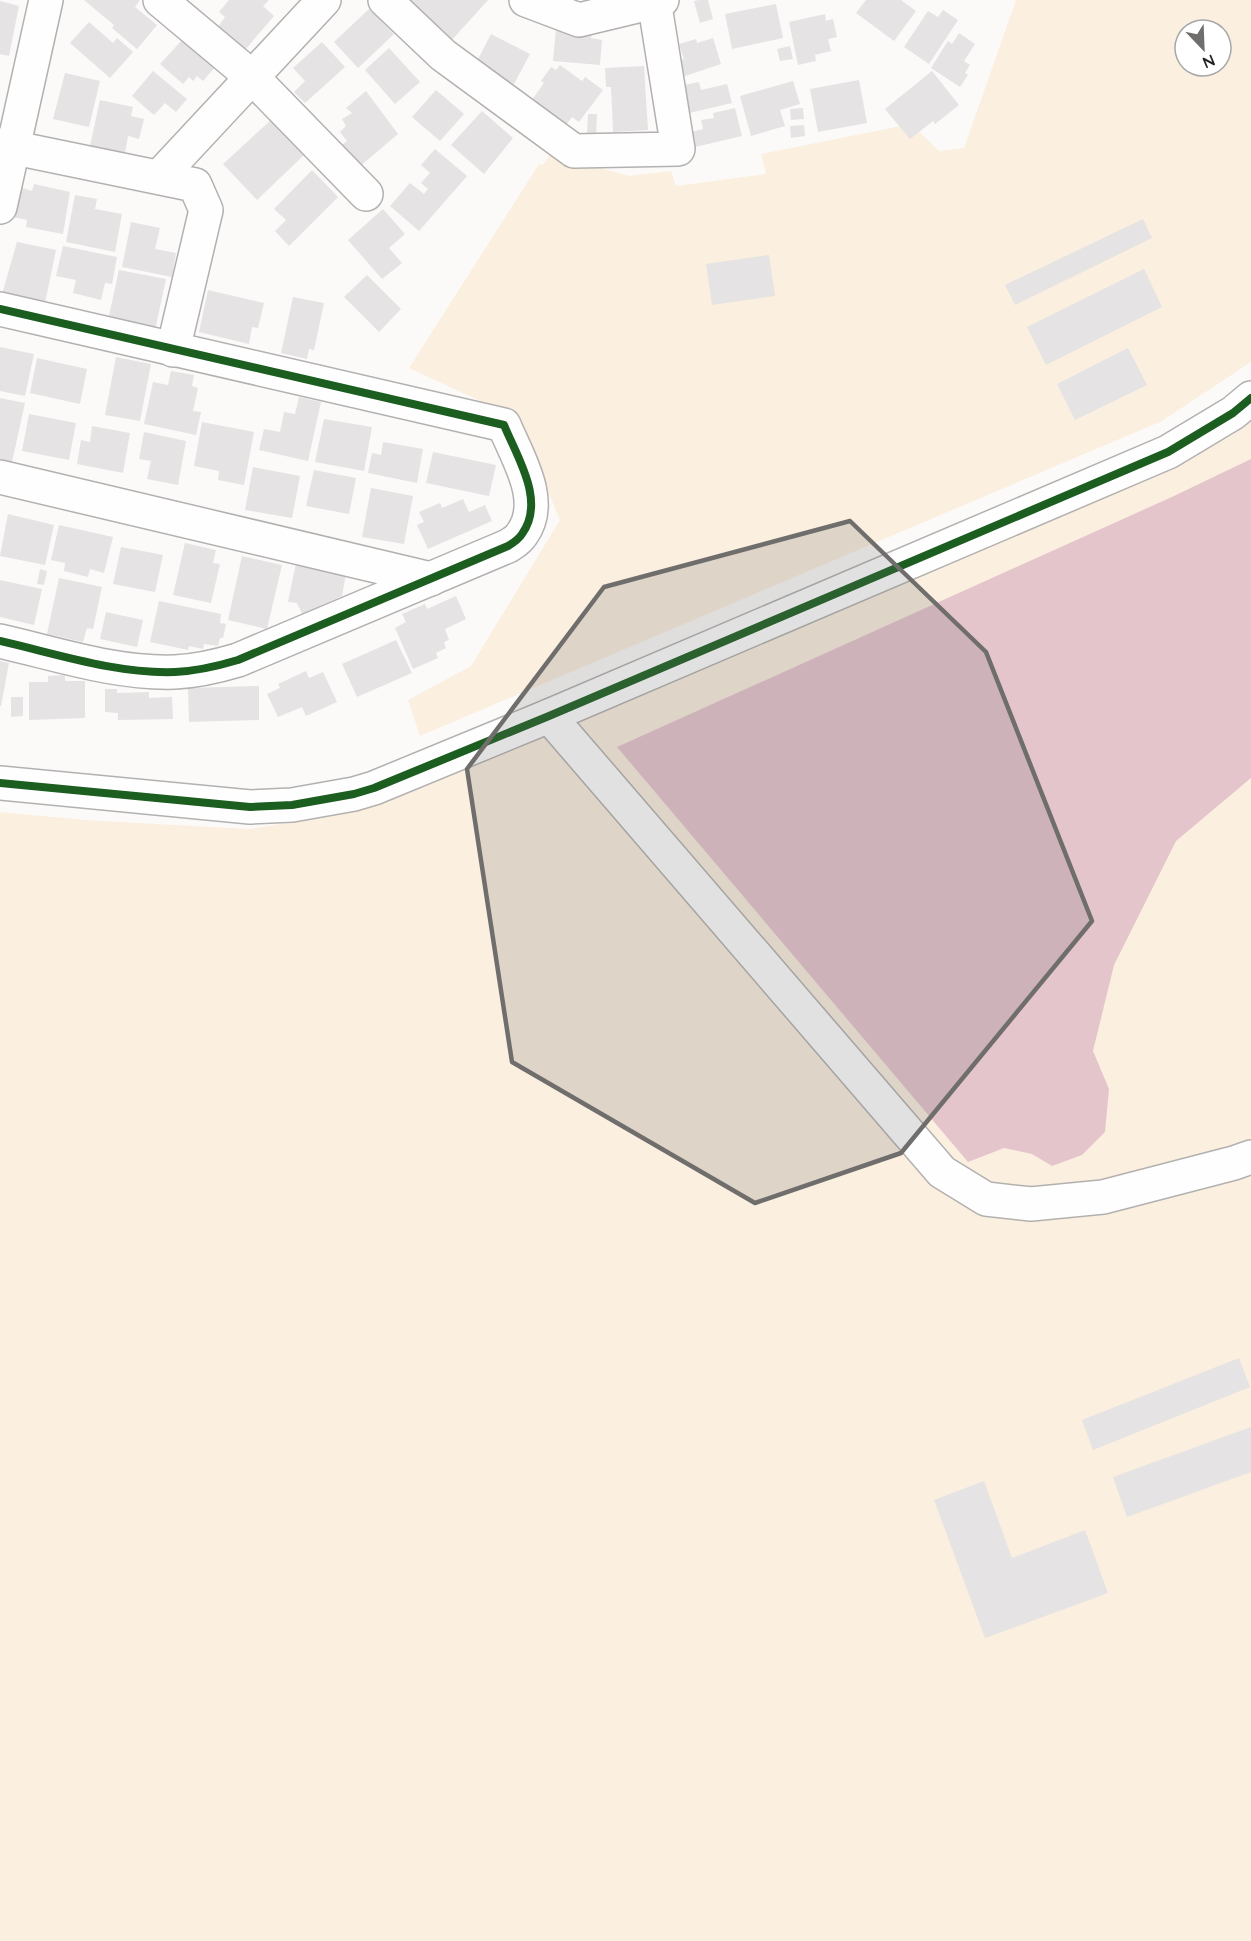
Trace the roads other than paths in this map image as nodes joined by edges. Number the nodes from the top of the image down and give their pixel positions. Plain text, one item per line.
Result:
1 (46, 0) edge
2 (160, 0) edge
3 (324, 0) edge
4 (385, 0) edge
5 (526, 0) edge
6 (657, 1) edge
7 (252, 77) junction
8 (7, 146) edge
9 (159, 177) junction
10 (366, 194) dead end
11 (0, 207) edge
12 (0, 309) edge
13 (173, 350) junction
14 (1251, 398) edge
15 (0, 477) edge
16 (431, 579) junction
17 (0, 641) edge
18 (549, 716) junction
19 (0, 783) edge
20 (1251, 1157) edge

1 - 8 street
2 - 7 street
3 - 7 street
4 - 6 street
5 - 6 street
7 - 9 street
7 - 10 street
8 - 9 street
8 - 11 street
9 - 13 street
12 - 13 street
13 - 16 street
14 - 18 street
15 - 16 street
16 - 17 street
18 - 19 street
18 - 20 street

